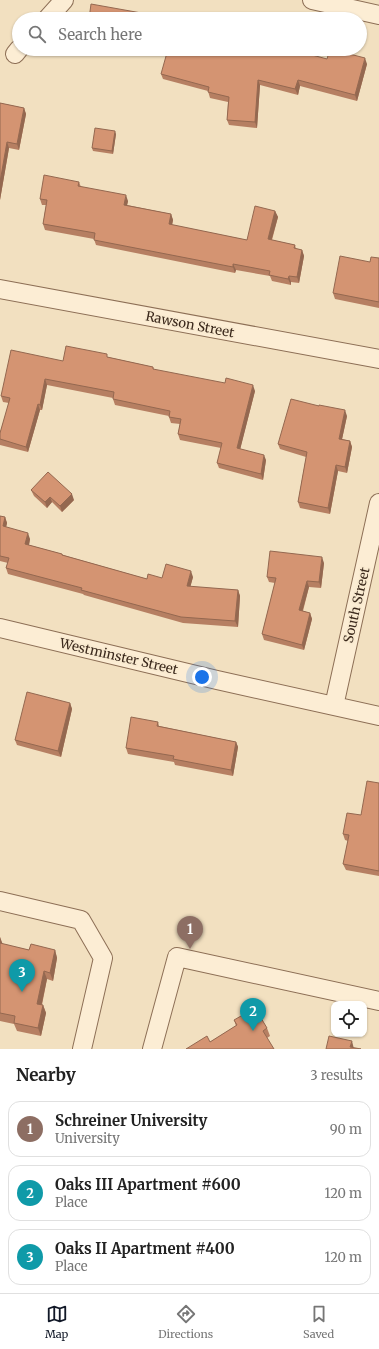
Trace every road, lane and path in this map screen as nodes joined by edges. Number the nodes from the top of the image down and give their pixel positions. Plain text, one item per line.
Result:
1 (64, 0) edge
2 (312, 0) edge
3 (53, 12) edge
4 (366, 12) edge
5 (367, 12) edge
6 (379, 15) edge
7 (0, 289) edge
8 (379, 359) edge
9 (379, 503) edge
10 (0, 628) edge
11 (334, 706) junction
12 (379, 716) edge
13 (0, 901) edge
14 (379, 1001) edge
15 (82, 1049) edge
16 (152, 1049) edge

1 - 3 street
2 - 4 street
5 - 6 street
7 - 8 street, Rawson Street
9 - 11 street, South Street
10 - 11 street, Westminster Street
11 - 12 street, Westminster Street
13 - 15 street
14 - 16 street

